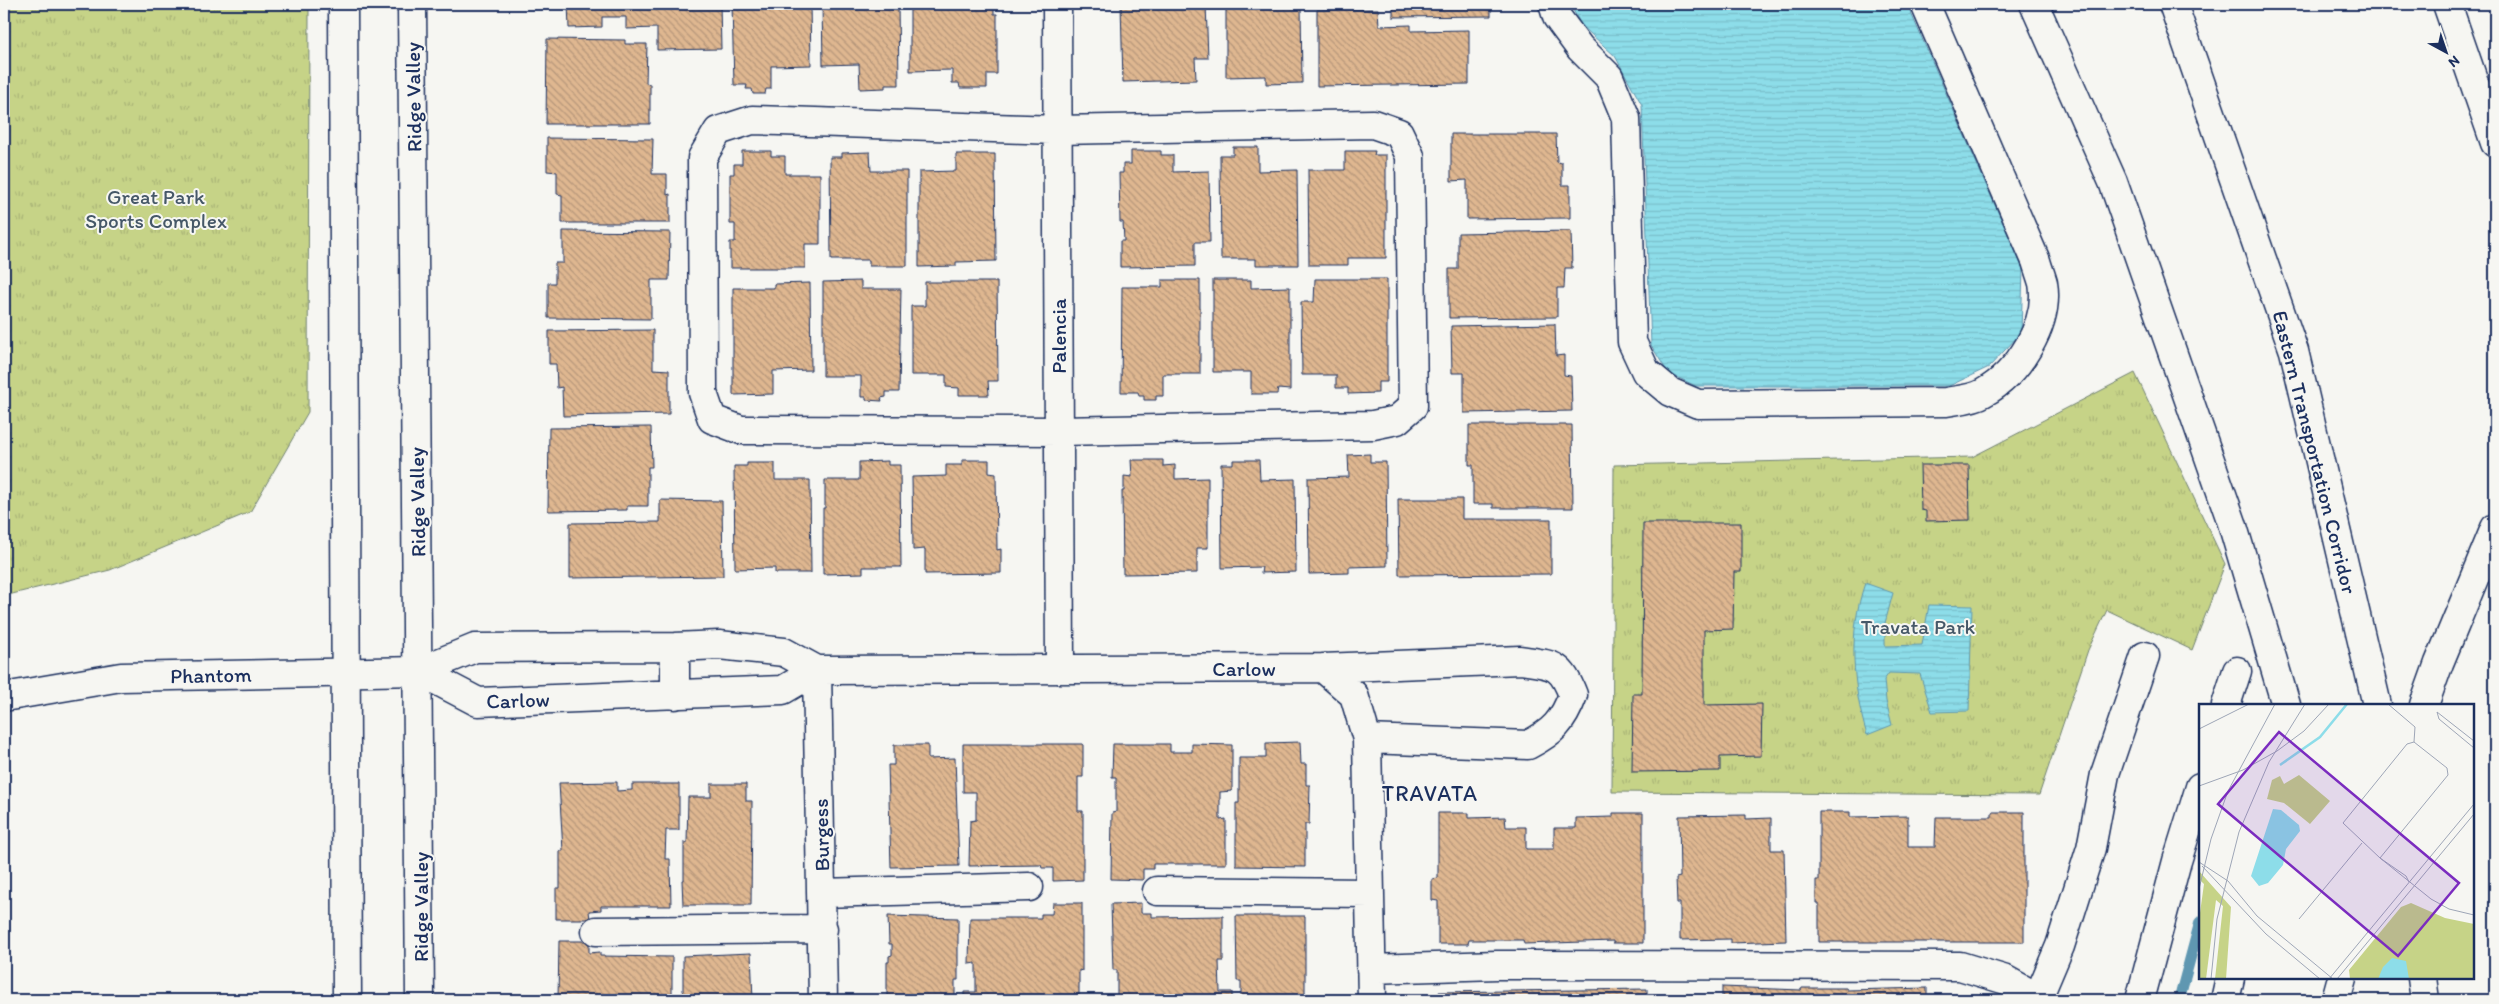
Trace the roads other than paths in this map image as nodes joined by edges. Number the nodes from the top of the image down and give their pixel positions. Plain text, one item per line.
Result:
1 (343, 4) edge
2 (412, 4) edge
3 (1057, 4) edge
4 (1553, 4) edge
5 (1924, 4) edge
6 (2034, 4) edge
7 (2174, 4) edge
8 (2447, 4) edge
9 (1058, 130) junction
10 (2495, 143) edge
11 (1059, 431) junction
12 (2495, 528) edge
13 (675, 648) junction
14 (2145, 656) dead end
15 (1060, 668) junction
16 (1323, 668) junction
17 (817, 670) junction
18 (2237, 670) dead end
19 (419, 671) junction
20 (346, 673) junction
21 (675, 695) junction
22 (4, 697) edge
23 (2226, 704) edge
24 (2286, 704) edge
25 (2377, 704) edge
26 (2424, 704) edge
27 (1367, 739) junction
28 (2199, 790) edge
29 (1029, 887) dead end
30 (1158, 891) dead end
31 (822, 893) junction
32 (1370, 893) junction
33 (823, 928) junction
34 (596, 932) dead end
35 (1371, 969) junction
36 (2230, 979) edge
37 (2342, 979) edge
38 (2422, 979) edge
39 (2037, 999) edge
40 (347, 1000) edge
41 (420, 1000) edge
42 (823, 1000) edge
43 (1372, 1000) edge
44 (2140, 1000) edge
45 (2225, 1000) edge
46 (2336, 1000) edge
47 (2426, 1000) edge

1 - 20 main road
2 - 19 main road, Ridge Valley
3 - 9 main road, Palencia
4 - 5 main road
6 - 24 main road
7 - 25 main road, Eastern Transportation Corridor
8 - 10 main road
9 - 11 main road, Palencia
9 - 11 main road
9 - 11 main road
11 - 15 main road, Palencia
12 - 26 main road
13 - 17 main road, Carlow
13 - 19 main road, Carlow
13 - 21 main road
14 - 39 main road
15 - 16 main road, Carlow
15 - 17 main road, Carlow
16 - 27 main road
16 - 27 main road, Carlow
17 - 21 main road, Carlow
17 - 31 main road, Burgess
18 - 23 main road
19 - 20 main road, Phantom
19 - 21 main road, Carlow
19 - 41 main road, Ridge Valley
20 - 22 main road, Phantom
20 - 40 main road
27 - 32 main road
28 - 44 main road
29 - 31 main road
30 - 32 main road
31 - 33 main road, Burgess
32 - 35 main road
33 - 34 main road
33 - 42 main road, Burgess
35 - 39 main road
35 - 43 main road
36 - 45 main road
37 - 46 main road
38 - 47 main road

